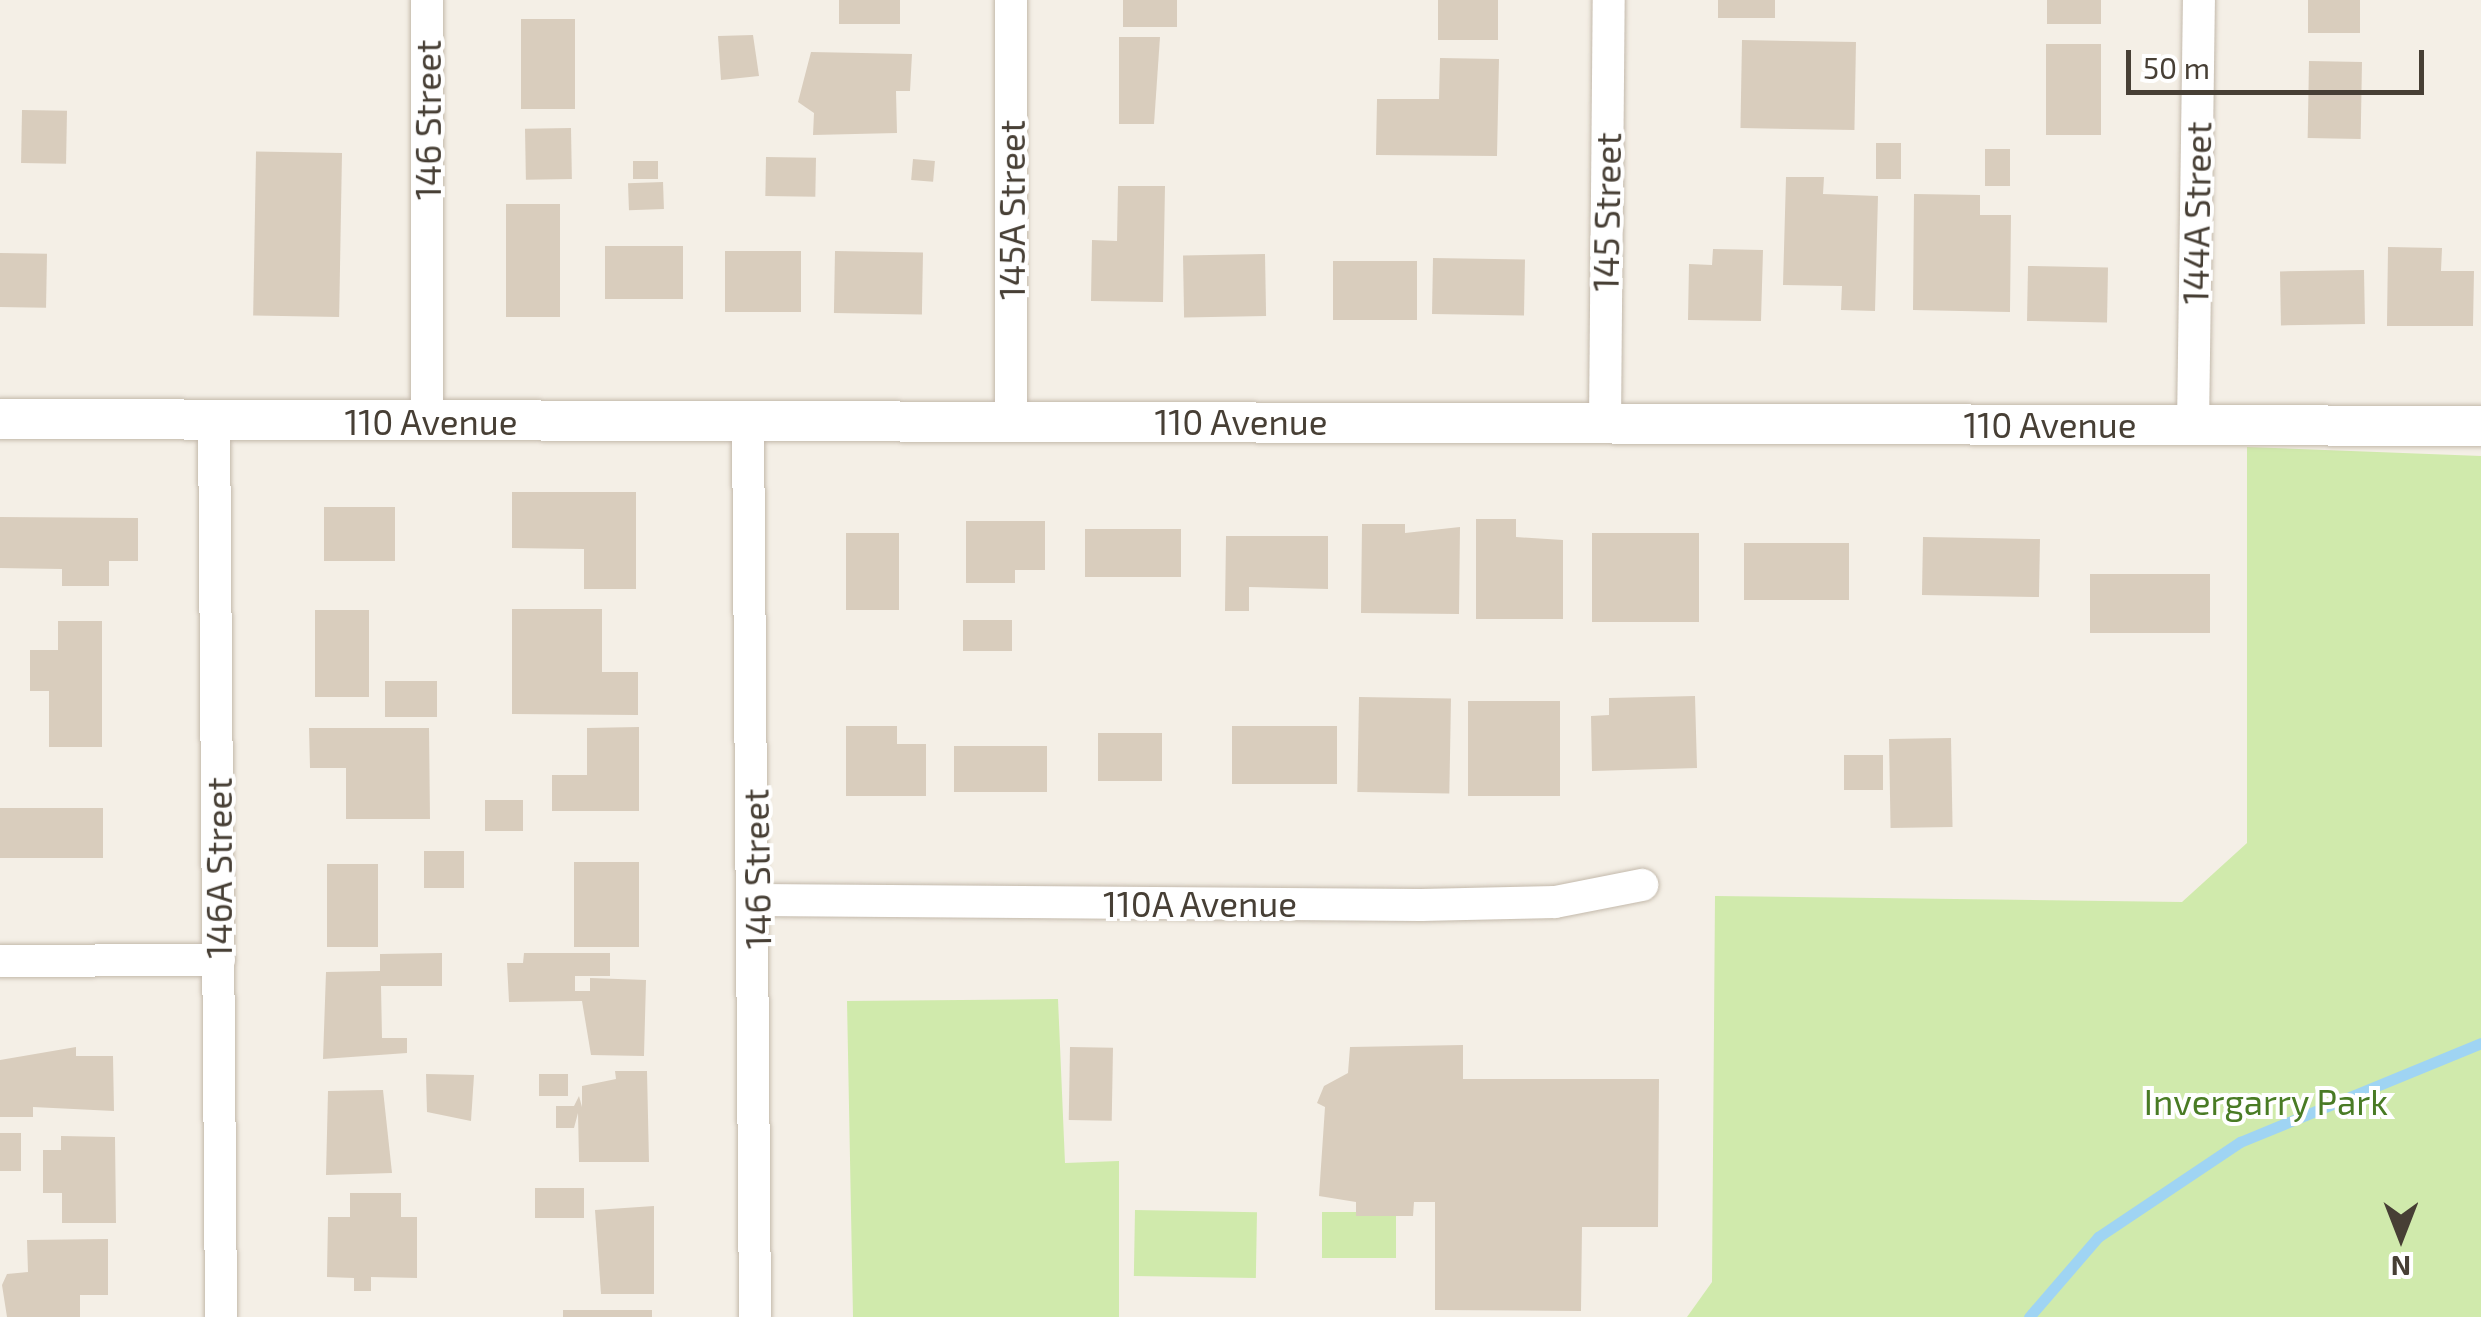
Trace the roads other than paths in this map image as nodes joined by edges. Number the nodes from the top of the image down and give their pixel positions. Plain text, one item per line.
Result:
1 (427, 0) edge
2 (1012, 0) edge
3 (1609, 0) edge
4 (2199, 0) edge
5 (0, 419) edge
6 (214, 420) junction
7 (427, 420) junction
8 (1012, 420) junction
9 (748, 422) junction
10 (1604, 423) junction
11 (2193, 425) junction
12 (2481, 426) edge
13 (1642, 885) dead end
14 (757, 900) junction
15 (219, 960) junction
16 (0, 961) edge
17 (222, 1317) edge
18 (755, 1317) edge

1 - 7 street, 146 Street
2 - 8 street, 145A Street
3 - 10 street, 145 Street
4 - 11 street, 144A Street
5 - 6 street, 110 Avenue
6 - 7 street, 110 Avenue
6 - 15 street, 146A Street
7 - 9 street, 110 Avenue
8 - 9 street, 110 Avenue
8 - 10 street, 110 Avenue
9 - 14 street, 146 Street
10 - 11 street, 110 Avenue
11 - 12 street, 110 Avenue
13 - 14 street, 110A Avenue
14 - 18 street, 146 Street
15 - 16 street
15 - 17 street, 146A Street

